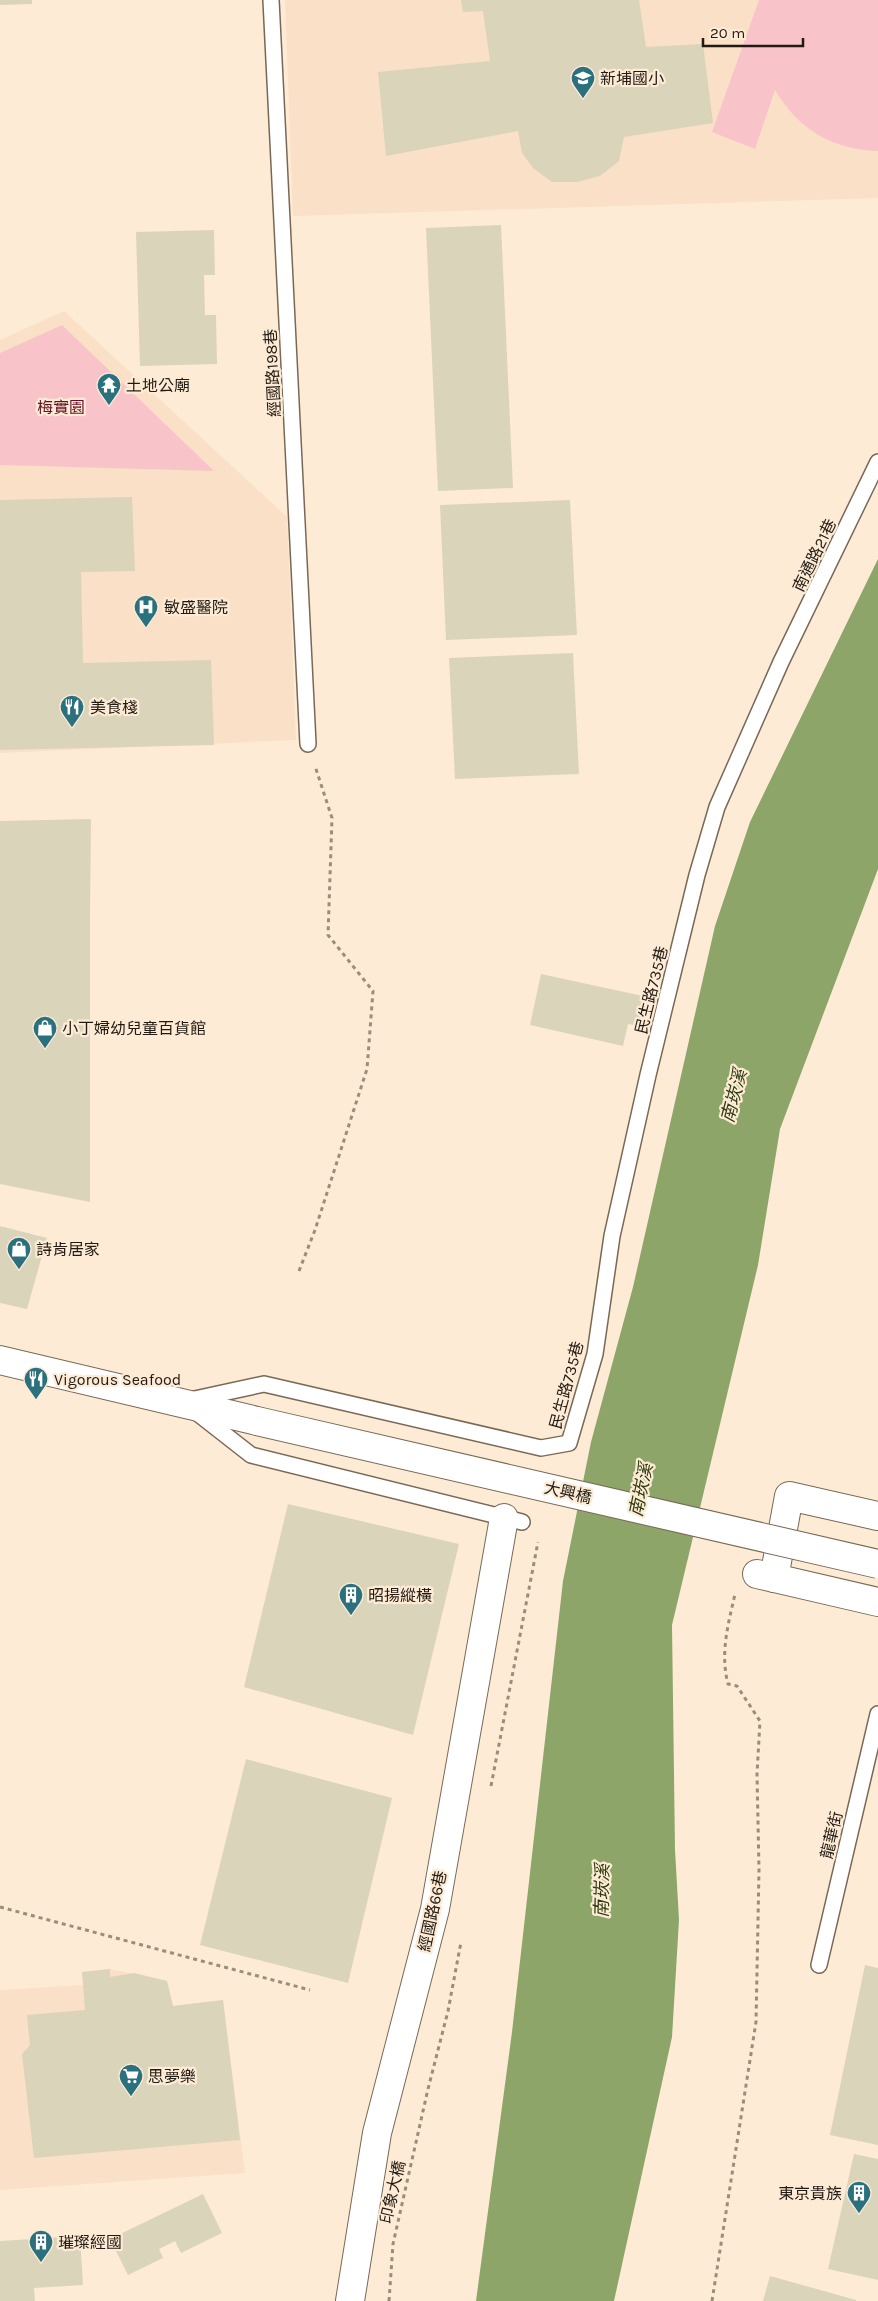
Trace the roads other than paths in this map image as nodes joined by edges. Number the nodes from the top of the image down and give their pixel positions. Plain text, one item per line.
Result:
1 (271, 0) edge
2 (878, 462) edge
3 (781, 662) joint
4 (308, 744) road end
5 (0, 1360) edge
6 (182, 1402) junction
7 (878, 1516) edge
8 (513, 1520) joint
9 (878, 1564) edge
10 (878, 1602) edge
11 (878, 1714) edge
12 (819, 1965) dead end
13 (350, 2301) edge

1 - 4 lane, 經國路198巷
2 - 3 lane, 南通路21巷
3 - 6 lane, 民生路735巷
5 - 6 street, 大興橋
6 - 8 lane
6 - 9 street, 大興橋, bridge
7 - 10 street
8 - 13 street, 經國路66巷
11 - 12 lane, 龍華街

